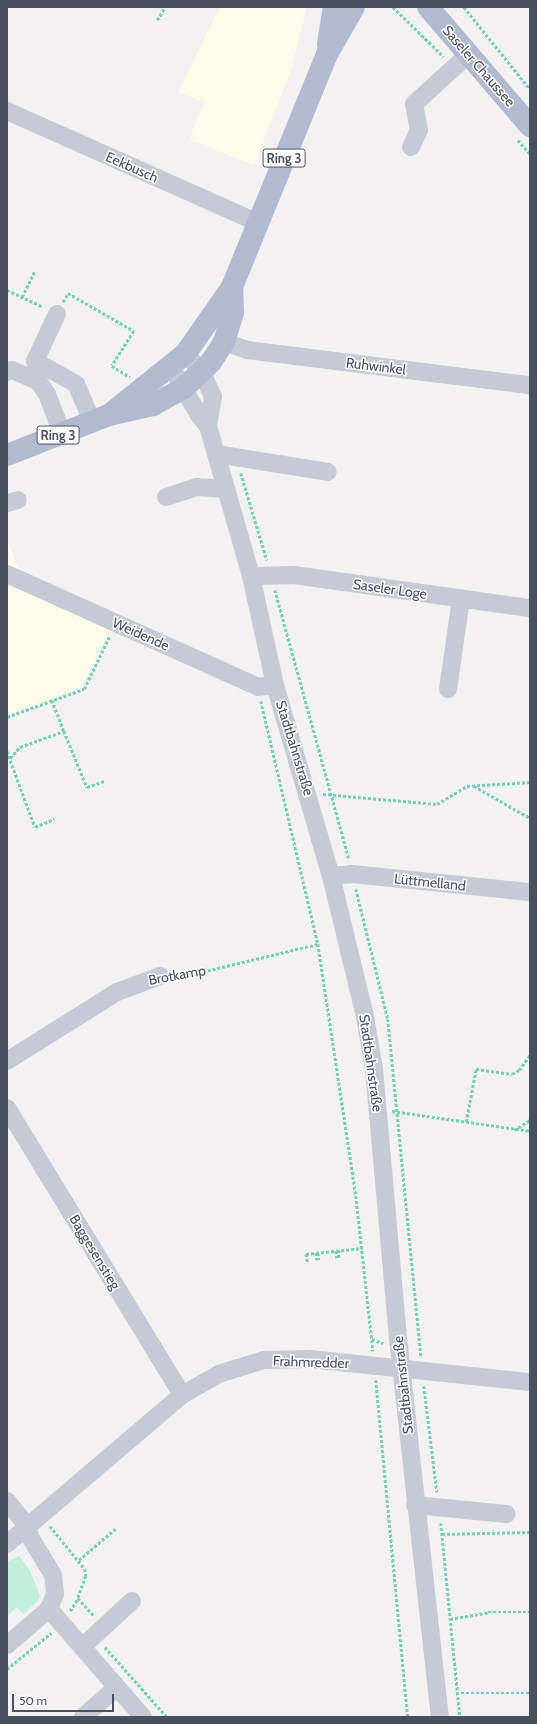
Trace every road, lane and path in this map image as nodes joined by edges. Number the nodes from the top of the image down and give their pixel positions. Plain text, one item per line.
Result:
1 (165, 7) edge
2 (339, 7) edge
3 (428, 7) edge
4 (464, 7) edge
5 (157, 20) dead end
6 (469, 54) junction
7 (530, 88) edge
8 (7, 111) edge
9 (530, 126) edge
10 (411, 147) dead end
11 (258, 223) junction
12 (34, 272) dead end
13 (232, 286) junction
14 (7, 290) edge
15 (22, 297) junction
16 (57, 314) junction
17 (224, 342) junction
18 (178, 360) junction
19 (7, 372) edge
20 (202, 373) junction
21 (530, 385) edge
22 (142, 388) junction
23 (184, 388) junction
24 (100, 418) junction
25 (208, 426) junction
26 (62, 433) junction
27 (216, 454) junction
28 (7, 455) edge
29 (328, 472) dead end
30 (226, 489) junction
31 (166, 497) dead end
32 (7, 574) edge
33 (251, 576) junction
34 (461, 599) junction
35 (530, 608) edge
36 (116, 623) junction
37 (267, 686) junction
38 (448, 689) dead end
39 (52, 700) junction
40 (7, 717) edge
41 (64, 731) junction
42 (7, 751) edge
43 (10, 758) junction
44 (104, 781) dead end
45 (530, 782) edge
46 (473, 786) junction
47 (309, 793) junction
48 (530, 818) edge
49 (54, 819) dead end
50 (331, 876) junction
51 (530, 892) edge
52 (318, 944) junction
53 (160, 976) joint
54 (530, 1055) edge
55 (7, 1061) edge
56 (7, 1108) edge
57 (378, 1109) junction
58 (530, 1121) edge
59 (466, 1122) junction
60 (514, 1130) junction
61 (530, 1131) edge
62 (363, 1248) junction
63 (337, 1251) junction
64 (317, 1253) junction
65 (338, 1258) dead end
66 (318, 1260) dead end
67 (306, 1262) dead end
68 (375, 1365) junction
69 (402, 1368) junction
70 (530, 1382) edge
71 (182, 1396) junction
72 (7, 1501) edge
73 (416, 1505) junction
74 (40, 1514) junction
75 (507, 1514) dead end
76 (27, 1526) junction
77 (115, 1529) dead end
78 (530, 1532) edge
79 (442, 1534) dead end
80 (7, 1544) edge
81 (79, 1560) junction
82 (132, 1601) dead end
83 (49, 1609) junction
84 (530, 1612) edge
85 (450, 1619) dead end
86 (50, 1633) dead end
87 (88, 1641) junction
88 (7, 1644) edge
89 (7, 1668) edge
90 (117, 1687) junction
91 (456, 1693) dead end
92 (530, 1694) edge
93 (83, 1717) edge
94 (143, 1717) edge
95 (167, 1717) edge
96 (408, 1717) edge
97 (440, 1717) edge

1 - 5 path
2 - 11 main road, Ring 3
3 - 6 main road, Saseler Chaussee
4 - 7 path
6 - 9 main road, Saseler Chaussee
6 - 10 street
8 - 11 street, Eekbusch
11 - 13 main road, Ring 3
12 - 15 path
13 - 17 main road, Ring 3
13 - 18 main road, Ring 3
14 - 15 path
15 - 16 path
16 - 22 path
16 - 24 street
17 - 20 main road, Ring 3
17 - 21 street, Ruhwinkel
18 - 20 street, Stadtbahnstraße
18 - 22 main road, Ring 3
18 - 23 street, Stadtbahnstraße
19 - 26 street
20 - 23 main road, Ring 3
20 - 25 street, Stadtbahnstraße
22 - 24 main road, Ring 3
23 - 24 main road, Ring 3
23 - 25 street, Stadtbahnstraße
24 - 26 main road, Ring 3
25 - 27 street, Stadtbahnstraße
26 - 28 main road, Ring 3
27 - 29 street
27 - 30 street, Stadtbahnstraße
30 - 31 street
30 - 33 street, Stadtbahnstraße
32 - 36 street, Weidende
33 - 34 street, Saseler Loge
33 - 37 street, Stadtbahnstraße
34 - 35 street, Saseler Loge
34 - 38 street
36 - 37 street, Weidende
36 - 39 path
37 - 47 street, Stadtbahnstraße
37 - 52 path
39 - 40 path
39 - 41 path
41 - 43 path
41 - 44 path
42 - 43 path
43 - 49 path
45 - 46 path
46 - 47 path
46 - 48 path
47 - 50 street, Stadtbahnstraße
50 - 51 street, Lüttmelland
50 - 57 street, Stadtbahnstraße
52 - 53 path, Brotkamp
52 - 62 path
53 - 55 street, Brotkamp
54 - 59 path
56 - 71 street, Baggesenstieg
57 - 59 path
57 - 69 street, Stadtbahnstraße
58 - 60 path
59 - 60 path
60 - 61 path
62 - 63 path
62 - 68 path
63 - 64 path
63 - 65 path
64 - 66 path
64 - 67 path
68 - 69 street, Frahmredder
68 - 71 street, Frahmredder
68 - 96 path
69 - 70 street, Frahmredder
69 - 73 street, Stadtbahnstraße
71 - 74 street, Frahmredder
72 - 76 street
73 - 75 street
73 - 97 street, Stadtbahnstraße
74 - 76 street, Frahmredder
74 - 81 path
76 - 80 street, Frahmredder
76 - 83 street
77 - 81 path
78 - 79 path
81 - 87 path
82 - 87 street
83 - 87 street
83 - 88 street
84 - 85 path
86 - 89 path
87 - 90 street
87 - 95 path
90 - 93 street
90 - 94 street
91 - 92 path

